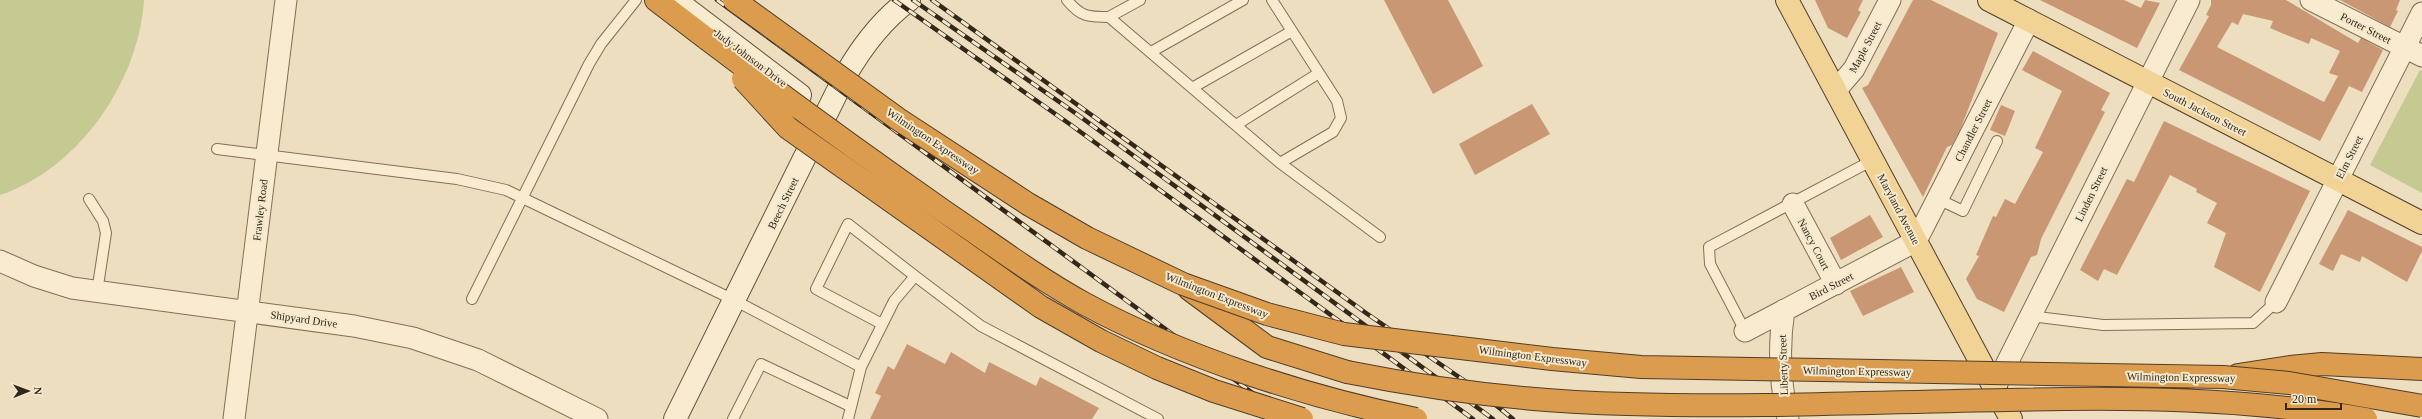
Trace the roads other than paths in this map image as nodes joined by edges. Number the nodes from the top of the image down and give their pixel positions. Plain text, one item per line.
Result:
1 (286, 0) edge
2 (636, 0) edge
3 (656, 0) edge
4 (675, 0) edge
5 (734, 0) edge
6 (909, 0) edge
7 (1067, 0) edge
8 (1140, 0) edge
9 (1243, 0) edge
10 (1272, 0) edge
11 (1787, 0) edge
12 (1890, 0) edge
13 (1989, 0) edge
14 (2189, 0) edge
15 (2311, 0) edge
16 (2422, 13) edge
17 (1109, 17) junction
18 (2029, 20) junction
19 (1292, 31) junction
20 (707, 39) junction
21 (1151, 52) junction
22 (2413, 52) edge
23 (1319, 73) junction
24 (2146, 82) junction
25 (1192, 88) junction
26 (1836, 90) junction
27 (826, 115) junction
28 (1236, 125) junction
29 (1997, 141) dead end
30 (217, 149) dead end
31 (267, 156) junction
32 (1873, 160) junction
33 (1280, 163) junction
34 (2337, 180) junction
35 (524, 197) junction
36 (89, 199) dead end
37 (1938, 200) junction
38 (1793, 204) junction
39 (2422, 222) edge
40 (1380, 237) dead end
41 (1916, 241) junction
42 (0, 261) edge
43 (915, 276) junction
44 (1183, 284) junction
45 (1836, 284) junction
46 (97, 292) junction
47 (472, 299) dead end
48 (734, 300) junction
49 (2276, 302) joint
50 (1784, 310) junction
51 (248, 311) junction
52 (2030, 316) junction
53 (882, 324) junction
54 (1745, 331) joint
55 (860, 367) junction
56 (2422, 369) edge
57 (2224, 377) junction
58 (1994, 388) junction
59 (850, 406) junction
60 (2422, 406) edge
61 (234, 419) edge
62 (597, 419) edge
63 (675, 419) edge
64 (733, 419) edge
65 (848, 419) edge
66 (1158, 419) edge
67 (1302, 419) edge
68 (1416, 419) edge
69 (1788, 419) edge
70 (2011, 419) edge
71 (2366, 419) edge

1 - 31 street, Frawley Road
2 - 35 lane
3 - 20 highway
4 - 27 street, Judy Johnson Drive
5 - 44 highway, Wilmington Expressway, bridge
6 - 27 street, Beech Street
7 - 17 lane
8 - 17 lane
9 - 21 lane
10 - 19 lane
11 - 26 main road, Maryland Avenue
12 - 26 street, Maple Street
13 - 18 main road, South Jackson Street
14 - 24 street, Linden Street
15 - 22 street, Porter Street
16 - 22 street, Elm Street
17 - 21 lane
18 - 24 main road, South Jackson Street
18 - 37 street, Chandler Street
19 - 23 lane
19 - 25 lane
20 - 67 highway, bridge
20 - 68 highway, bridge
21 - 25 lane
22 - 34 street, Elm Street
23 - 28 lane
23 - 33 lane
24 - 34 main road, South Jackson Street
24 - 52 street, Linden Street
25 - 28 lane
26 - 32 main road, Maryland Avenue
27 - 48 street, Beech Street
28 - 33 lane
29 - 37 lane
30 - 31 lane
31 - 35 lane
31 - 51 street, Frawley Road
32 - 38 lane
32 - 41 main road, Maryland Avenue
33 - 40 lane
34 - 39 main road, South Jackson Street
34 - 49 street, Elm Street
35 - 47 lane
35 - 48 lane
36 - 46 lane
37 - 41 street, Chandler Street
38 - 45 street, Nancy Court
38 - 54 lane
41 - 45 street, Bird Street
41 - 58 main road, Maryland Avenue
42 - 46 street, Shipyard Drive
43 - 53 lane
43 - 53 lane
43 - 66 lane
44 - 57 highway, Wilmington Expressway, bridge
44 - 71 highway, bridge
45 - 50 street, Bird Street
46 - 51 street, Shipyard Drive
48 - 55 lane
48 - 63 street, Beech Street
49 - 52 lane
50 - 54 street, Bird Street
50 - 69 street, Liberty Street
51 - 61 street, Frawley Road
51 - 62 street, Shipyard Drive
52 - 58 street, Linden Street
53 - 55 lane
55 - 59 lane
56 - 57 highway, bridge
57 - 60 highway, Wilmington Expressway, bridge
58 - 70 main road, Maryland Avenue
59 - 64 lane
59 - 65 lane

